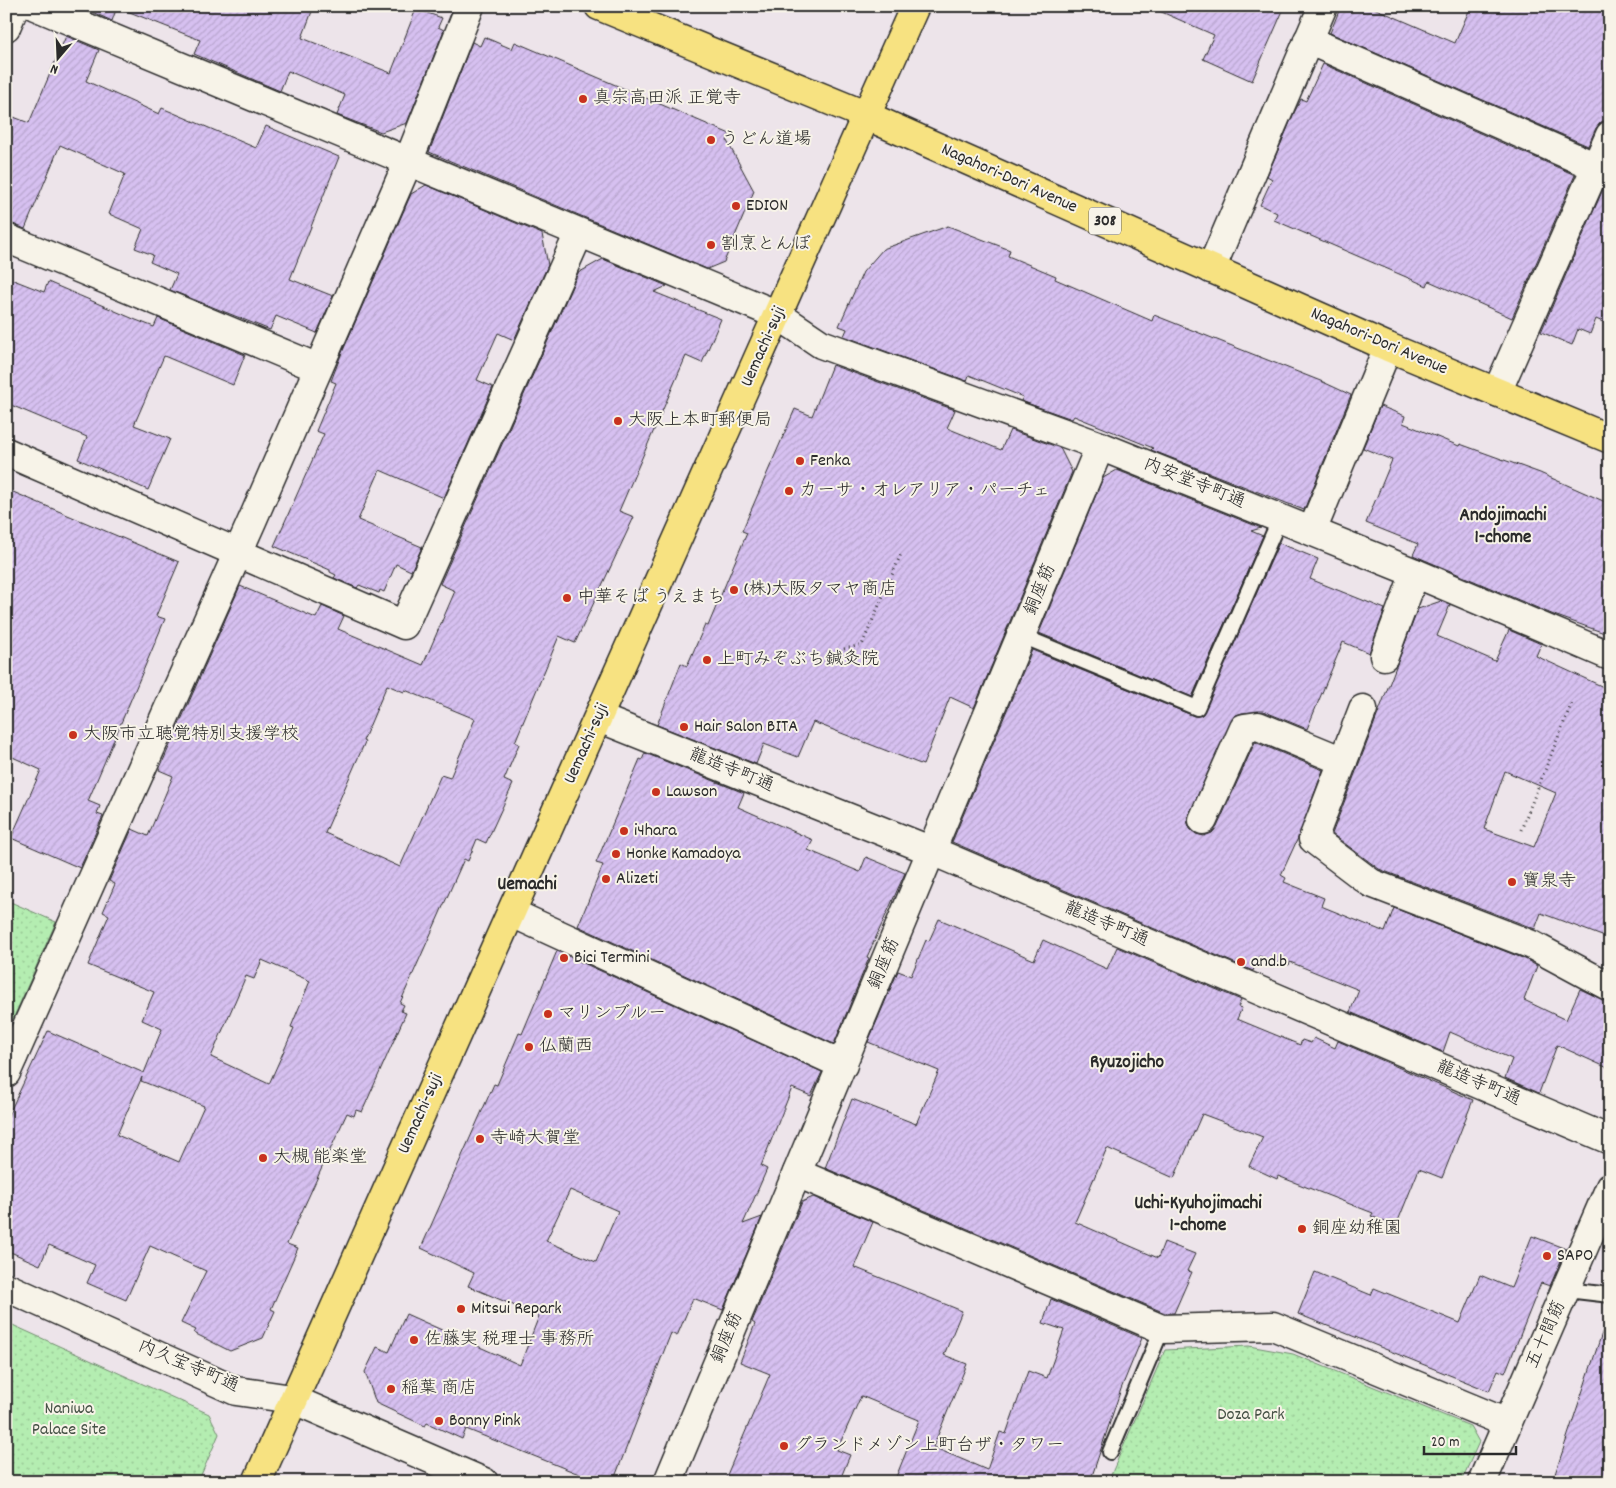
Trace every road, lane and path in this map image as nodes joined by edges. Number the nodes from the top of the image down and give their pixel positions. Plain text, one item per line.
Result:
1 (15, 6) edge
2 (35, 6) edge
3 (470, 6) edge
4 (599, 6) edge
5 (916, 6) edge
6 (1323, 6) edge
7 (6, 27) edge
8 (1308, 40) junction
9 (865, 115) junction
10 (1610, 135) edge
11 (408, 162) junction
12 (1603, 170) edge
13 (579, 233) junction
14 (6, 238) edge
15 (1211, 269) junction
16 (778, 316) junction
17 (1388, 347) junction
18 (318, 368) junction
19 (1497, 392) junction
20 (1610, 439) edge
21 (1100, 446) junction
22 (6, 452) edge
23 (1280, 518) junction
24 (1312, 531) junction
25 (238, 552) junction
26 (900, 554) dead end
27 (1416, 573) junction
28 (1022, 636) junction
29 (844, 649) dead end
30 (1384, 656) dead end
31 (1610, 656) edge
32 (1572, 700) dead end
33 (1363, 709) dead end
34 (598, 718) junction
35 (1343, 761) junction
36 (1203, 820) dead end
37 (1521, 830) dead end
38 (932, 851) junction
39 (512, 913) junction
40 (1610, 987) edge
41 (8, 1062) edge
42 (843, 1065) junction
43 (1610, 1140) edge
44 (797, 1173) junction
45 (1610, 1187) edge
46 (6, 1286) edge
47 (1566, 1290) junction
48 (1610, 1294) edge
49 (1162, 1329) junction
50 (292, 1399) junction
51 (1508, 1423) junction
52 (1110, 1452) dead end
53 (360, 1475) dead end
54 (257, 1482) edge
55 (362, 1482) edge
56 (484, 1482) edge
57 (668, 1482) edge
58 (1482, 1482) edge

1 - 7 street
2 - 11 street, 内安堂寺町通
3 - 11 street
4 - 9 main road, Nagahori-Dori Avenue / 308
5 - 9 main road, Uemachi-suji
6 - 8 street
8 - 12 street
8 - 15 street
9 - 15 main road, Nagahori-Dori Avenue / 308
9 - 16 main road, Uemachi-suji
10 - 12 street
11 - 13 street, 内安堂寺町通
11 - 18 street
12 - 19 street
13 - 16 street, 内安堂寺町通
13 - 25 street
14 - 18 street
15 - 17 main road, Nagahori-Dori Avenue / 308
16 - 21 street, 内安堂寺町通
16 - 34 main road, Uemachi-suji
17 - 19 main road, Nagahori-Dori Avenue / 308
17 - 24 street
18 - 25 street
19 - 20 main road, Nagahori-Dori Avenue / 308
21 - 23 street, 内安堂寺町通
21 - 28 street, 銅座筋
22 - 25 street
23 - 24 street, 内安堂寺町通
23 - 28 lane
24 - 27 street, 内安堂寺町通
25 - 41 street
26 - 29 path
27 - 30 street
27 - 31 street, 内安堂寺町通
28 - 38 street, 銅座筋
32 - 37 path
33 - 35 street
34 - 38 street, 龍造寺町通
34 - 39 main road, Uemachi-suji
35 - 36 street
35 - 40 street
38 - 42 street, 銅座筋
38 - 43 street, 龍造寺町通
39 - 42 street
39 - 50 main road, Uemachi-suji
42 - 44 street, 銅座筋
44 - 49 street
44 - 57 street, 銅座筋
45 - 47 street, 五十間筋
46 - 50 street, 内久宝寺町通
47 - 48 lane
47 - 51 street, 五十間筋
49 - 51 street
49 - 52 lane
50 - 54 main road, Uemachi-suji
50 - 56 street, 内久宝寺町通
51 - 58 street, 五十間筋
53 - 55 path

